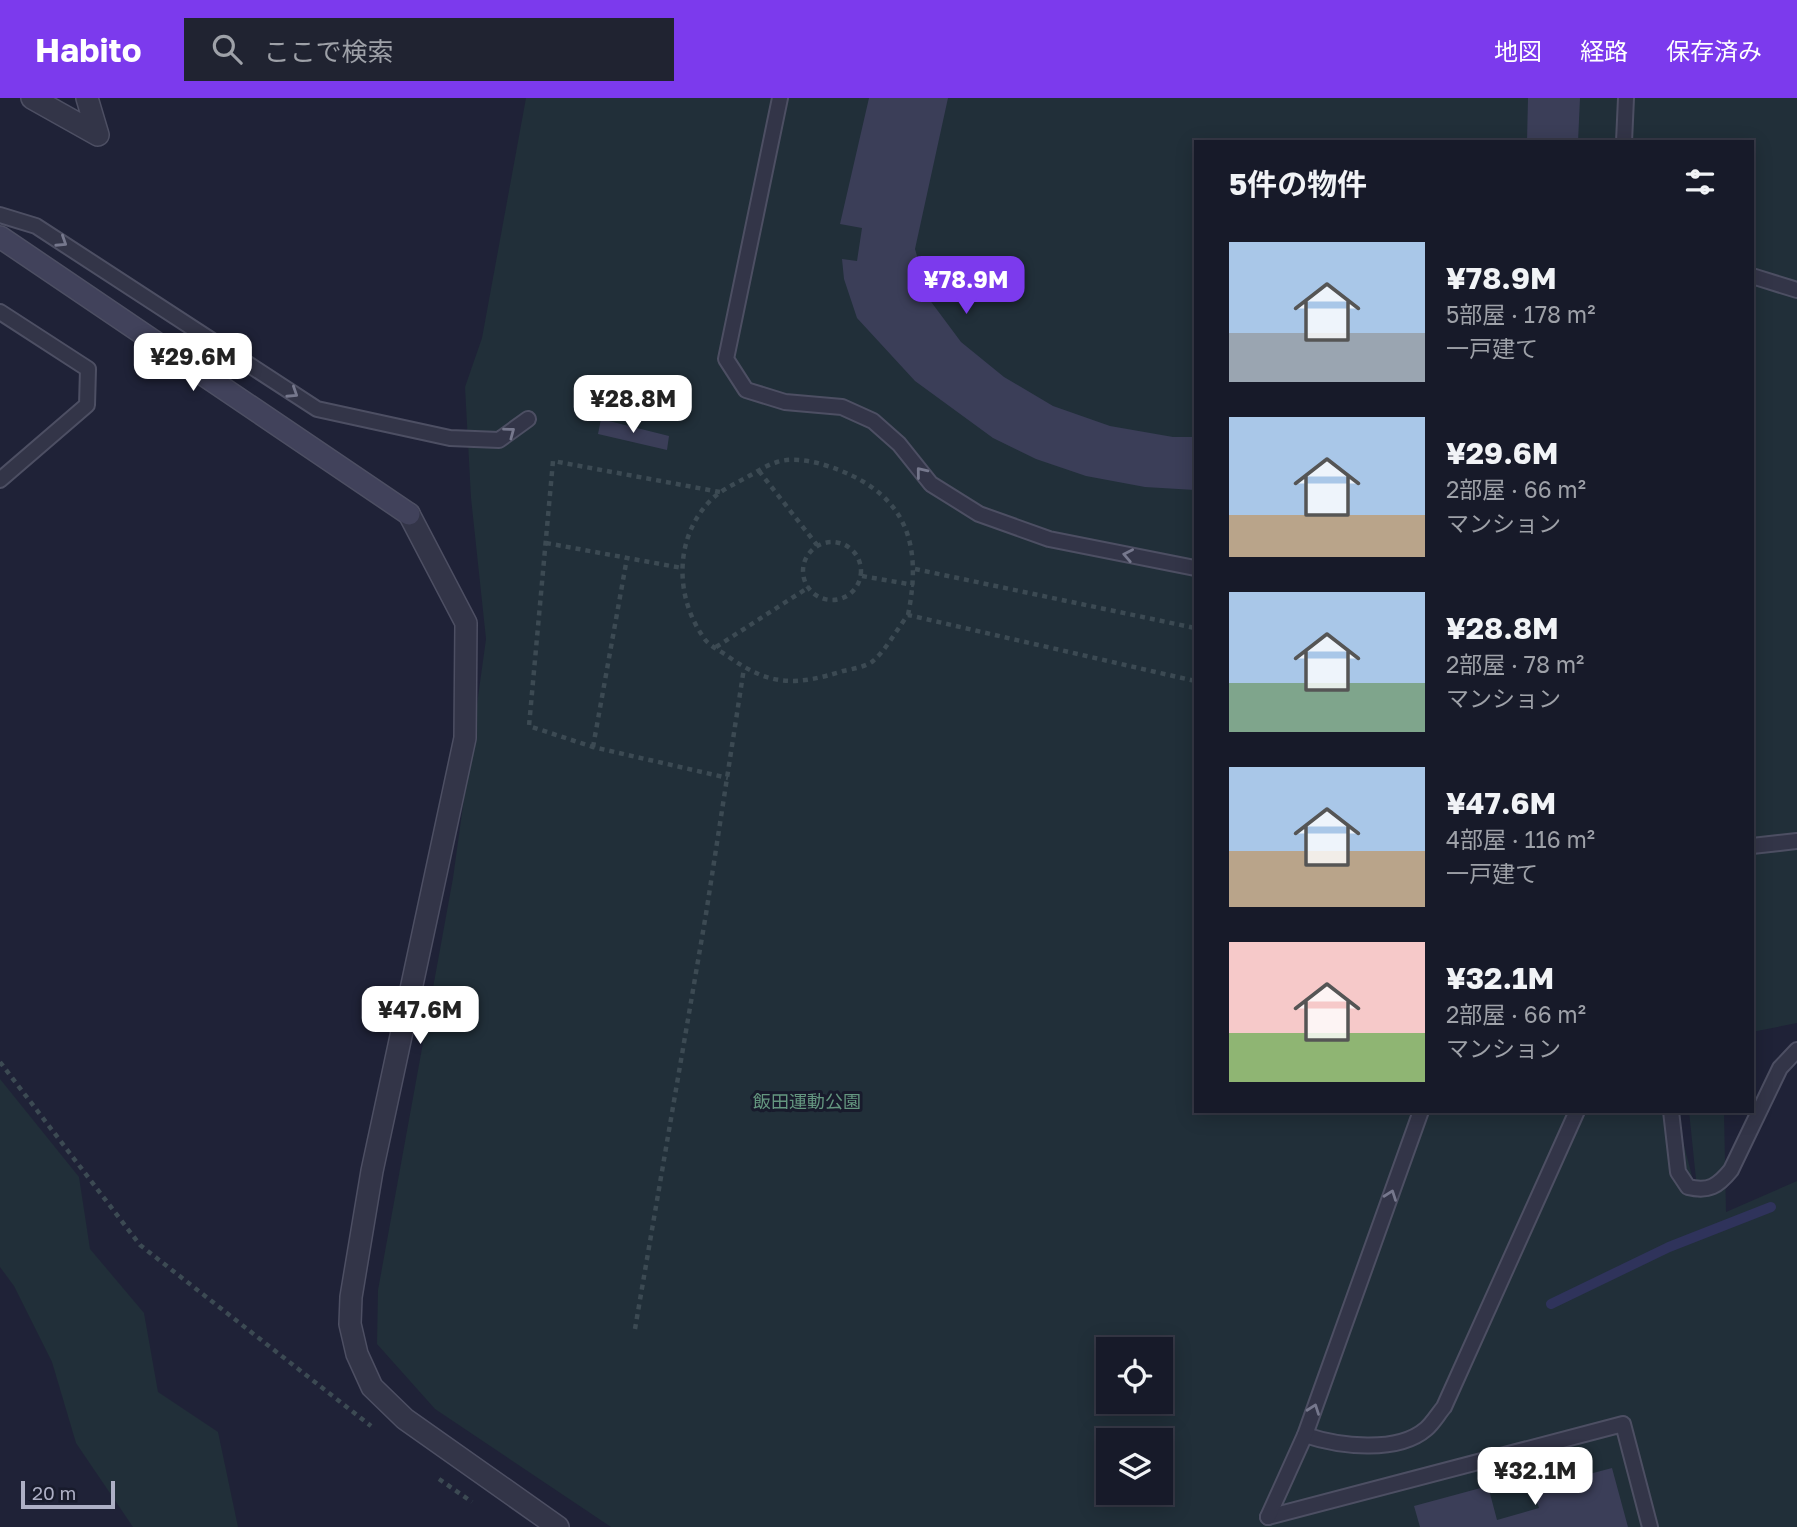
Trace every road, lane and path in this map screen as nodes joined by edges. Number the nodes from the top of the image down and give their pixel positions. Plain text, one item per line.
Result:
1 (32, 98) edge
2 (87, 98) edge
3 (780, 98) edge
4 (1626, 98) edge
5 (1624, 140) edge
6 (0, 215) edge
7 (0, 237) edge
8 (1754, 277) edge
9 (1797, 290) edge
10 (0, 312) edge
11 (528, 419) dead end
12 (759, 471) junction
13 (0, 480) edge
14 (720, 492) junction
15 (546, 543) junction
16 (817, 545) junction
17 (627, 558) junction
18 (682, 568) junction
19 (1194, 568) edge
20 (915, 569) junction
21 (862, 576) junction
22 (914, 585) junction
23 (809, 587) junction
24 (908, 615) junction
25 (1194, 628) edge
26 (715, 647) junction
27 (744, 668) junction
28 (1194, 681) edge
29 (593, 747) junction
30 (728, 778) junction
31 (1797, 841) edge
32 (1754, 846) edge
33 (1797, 1050) edge
34 (0, 1062) edge
35 (1420, 1113) edge
36 (1576, 1113) edge
37 (1671, 1113) edge
38 (635, 1329) dead end
39 (381, 1433) dead end
40 (1305, 1435) junction
41 (435, 1475) dead end
42 (478, 1506) dead end
43 (558, 1527) edge
44 (1650, 1527) edge

1 - 2 street
19 -> 3 lane
4 - 5 lane
6 -> 11 lane
7 - 43 street
8 - 9 lane
10 - 13 lane
12 - 14 path
12 - 16 path
12 - 20 path
14 - 15 path
14 - 18 path
15 - 17 path
15 - 29 path
16 - 21 path
16 - 23 path
17 - 18 path
17 - 29 path
18 - 26 path
20 - 22 path
20 - 25 path
21 - 22 path
21 - 23 path
22 - 24 path
23 - 26 path
24 - 27 path
24 - 28 path
26 - 27 path
27 - 30 path
29 - 30 path
30 - 38 path
31 - 32 lane
33 - 37 lane
34 - 39 path
40 -> 35 lane
36 - 40 lane
40 - 44 lane
41 - 42 path

